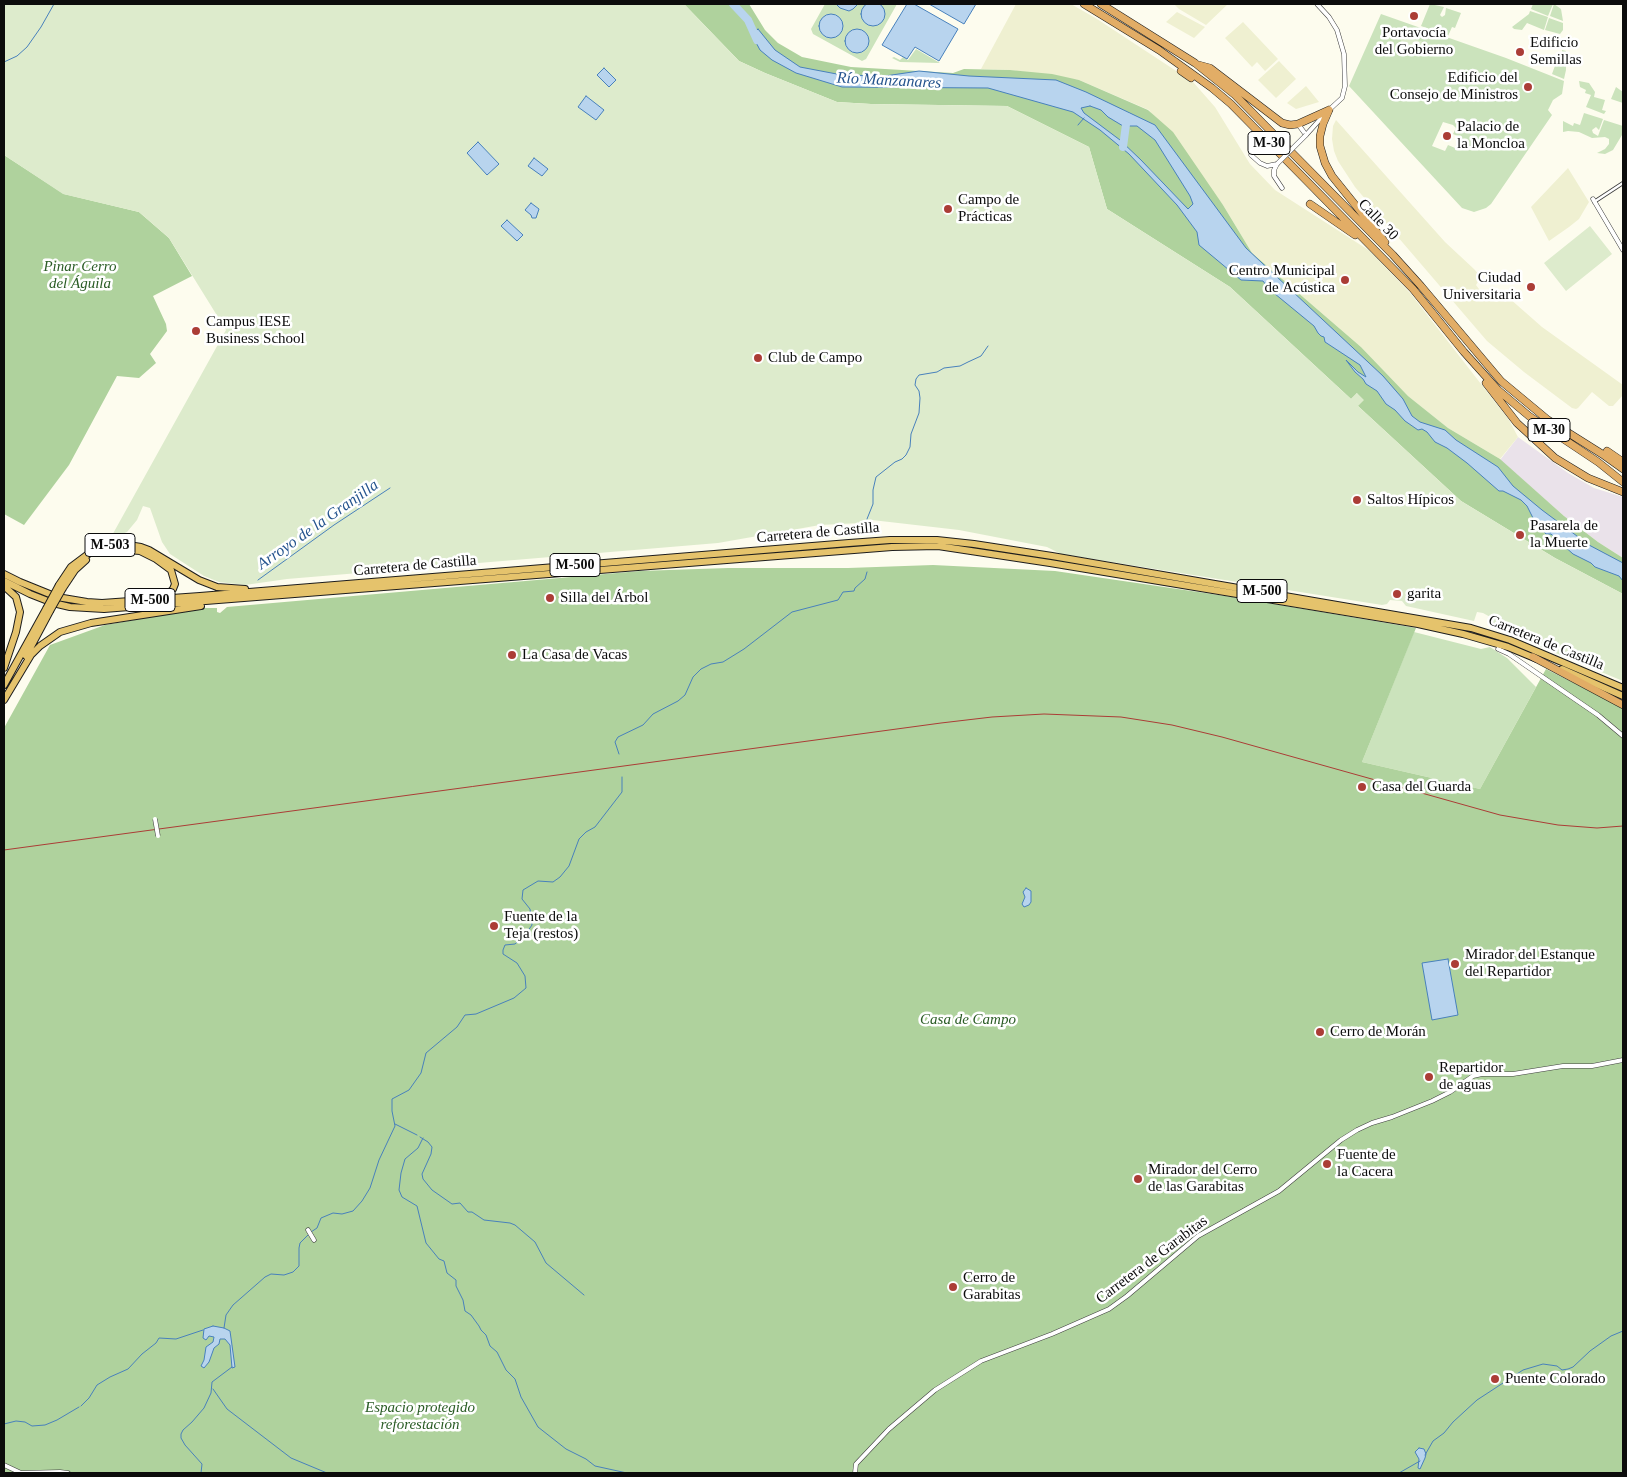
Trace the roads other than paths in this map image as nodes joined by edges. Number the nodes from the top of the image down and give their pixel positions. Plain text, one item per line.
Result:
1 (1082, 4) edge
2 (1101, 4) edge
3 (1317, 4) edge
4 (1159, 50) junction
5 (1196, 63) junction
6 (1191, 78) dead end
7 (1329, 110) junction
8 (1298, 124) junction
9 (1306, 135) junction
10 (1251, 154) dead end
11 (1277, 164) junction
12 (1623, 183) edge
13 (1282, 188) dead end
14 (1593, 200) joint
15 (1310, 204) dead end
16 (1370, 245) junction
17 (1623, 250) edge
18 (1393, 255) junction
19 (1480, 371) junction
20 (1556, 424) junction
21 (1623, 462) edge
22 (1623, 469) edge
23 (1623, 482) edge
24 (1623, 492) edge
25 (891, 544) junction
26 (849, 546) junction
27 (4, 574) edge
28 (4, 581) edge
29 (4, 586) edge
30 (61, 586) junction
31 (302, 587) junction
32 (257, 598) junction
33 (102, 603) junction
34 (48, 610) junction
35 (1498, 649) dead end
36 (1533, 657) junction
37 (4, 668) edge
38 (4, 685) edge
39 (1623, 688) edge
40 (4, 696) edge
41 (1623, 696) edge
42 (4, 700) edge
43 (1623, 705) edge
44 (1623, 736) edge
45 (155, 819) dead end
46 (158, 838) dead end
47 (1623, 1060) edge
48 (308, 1230) dead end
49 (314, 1240) dead end
50 (4, 1465) edge
51 (68, 1473) edge
52 (855, 1473) edge

1 - 4 highway, M-30
2 - 5 highway, Calle 30 / M-30
3 - 7 street
4 - 6 highway
4 - 16 highway, Calle 30 / M-30
5 - 8 highway
5 - 18 highway, Calle 30 / M-30
7 - 8 highway
7 - 9 street
7 - 18 highway
8 - 9 street
9 - 11 street, bridge
10 - 11 street
11 - 13 street
12 - 14 street
14 - 17 street
15 - 16 highway
16 - 19 highway, Calle 30 / M-30
18 - 20 highway, Calle 30 / M-30
19 - 23 highway, Calle 30 / M-30
19 - 24 highway
20 - 21 highway
20 - 22 highway, Calle 30 / M-30
25 - 26 highway, Carretera de Castilla / M-500
25 - 36 highway, Carretera de Castilla / M-500
25 - 39 highway, Carretera de Castilla / M-500
26 - 31 highway, Carretera de Castilla / M-500
26 - 32 highway, Carretera de Castilla / M-500
27 - 33 highway, Carretera de Castilla / M-500
28 - 32 highway, Carretera de Castilla / M-500
29 - 37 highway
30 - 31 highway, M-503
30 - 33 highway, M-500
30 - 34 highway, M-503, bridge
31 - 33 highway, Carretera de Castilla / M-500
32 - 42 highway, M-500
34 - 38 highway, M-503
34 - 40 highway, M-503
35 - 44 street
36 - 41 highway, Carretera de Castilla / M-500
36 - 43 highway
45 - 46 street, bridge
47 - 52 street, Carretera de Garabitas
48 - 49 street
50 - 51 street

